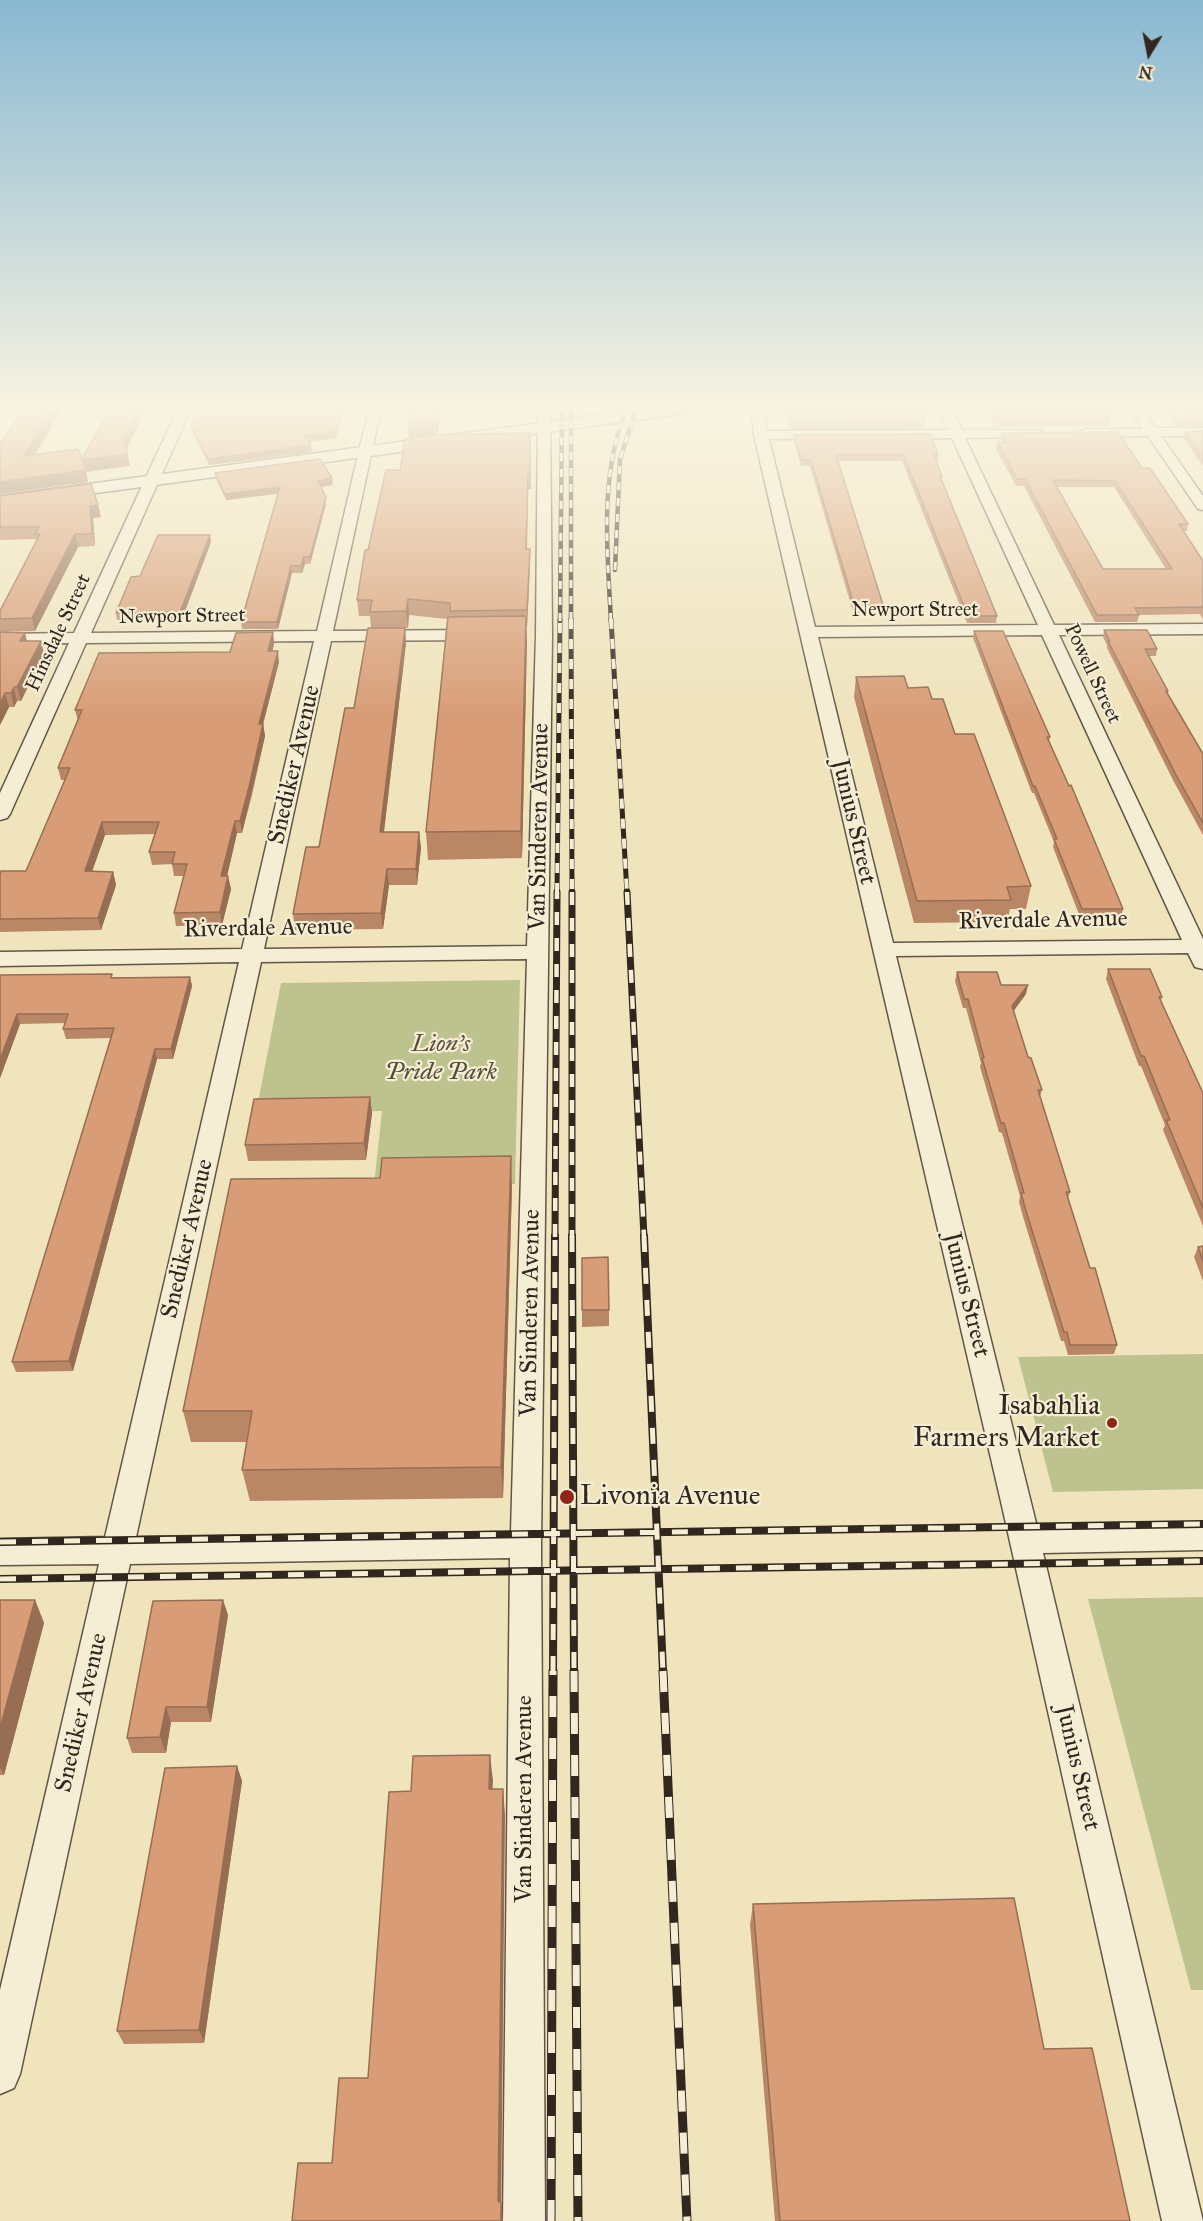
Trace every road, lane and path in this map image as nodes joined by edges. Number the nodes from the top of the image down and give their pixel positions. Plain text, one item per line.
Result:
1 (140, 508) edge
2 (353, 508) edge
3 (541, 508) edge
4 (778, 508) edge
5 (991, 508) edge
6 (1203, 629) edge
7 (1048, 631) junction
8 (808, 632) junction
9 (496, 635) edge
10 (324, 637) junction
11 (0, 639) edge
12 (80, 639) junction
13 (0, 814) edge
14 (883, 950) junction
15 (1200, 951) edge
16 (538, 952) junction
17 (251, 957) junction
18 (0, 959) edge
19 (1203, 1537) edge
20 (1025, 1540) junction
21 (526, 1545) junction
22 (119, 1551) junction
23 (0, 1552) edge
24 (0, 2074) edge
25 (524, 2221) edge
26 (1183, 2221) edge

1 - 12 street, Hinsdale Street
2 - 10 street, Snediker Avenue
3 - 16 street, Van Sinderen Avenue
4 - 8 street, Junius Street
5 - 7 street, Powell Street
6 - 7 street, Newport Street
7 - 8 street, Newport Street
7 - 15 street, Powell Street
8 - 14 street, Junius Street
9 - 10 street, Newport Street
10 - 12 street, Newport Street
10 - 17 street, Snediker Avenue
11 - 12 street, Newport Street
12 - 13 street, Hinsdale Street
14 - 15 street, Riverdale Avenue
14 - 20 street, Junius Street
16 - 17 street, Riverdale Avenue
16 - 21 street, Van Sinderen Avenue
17 - 18 street, Riverdale Avenue
17 - 22 street, Snediker Avenue
19 - 20 street
20 - 26 street, Junius Street
21 - 22 street
21 - 25 street, Van Sinderen Avenue
22 - 23 street
22 - 24 street, Snediker Avenue

